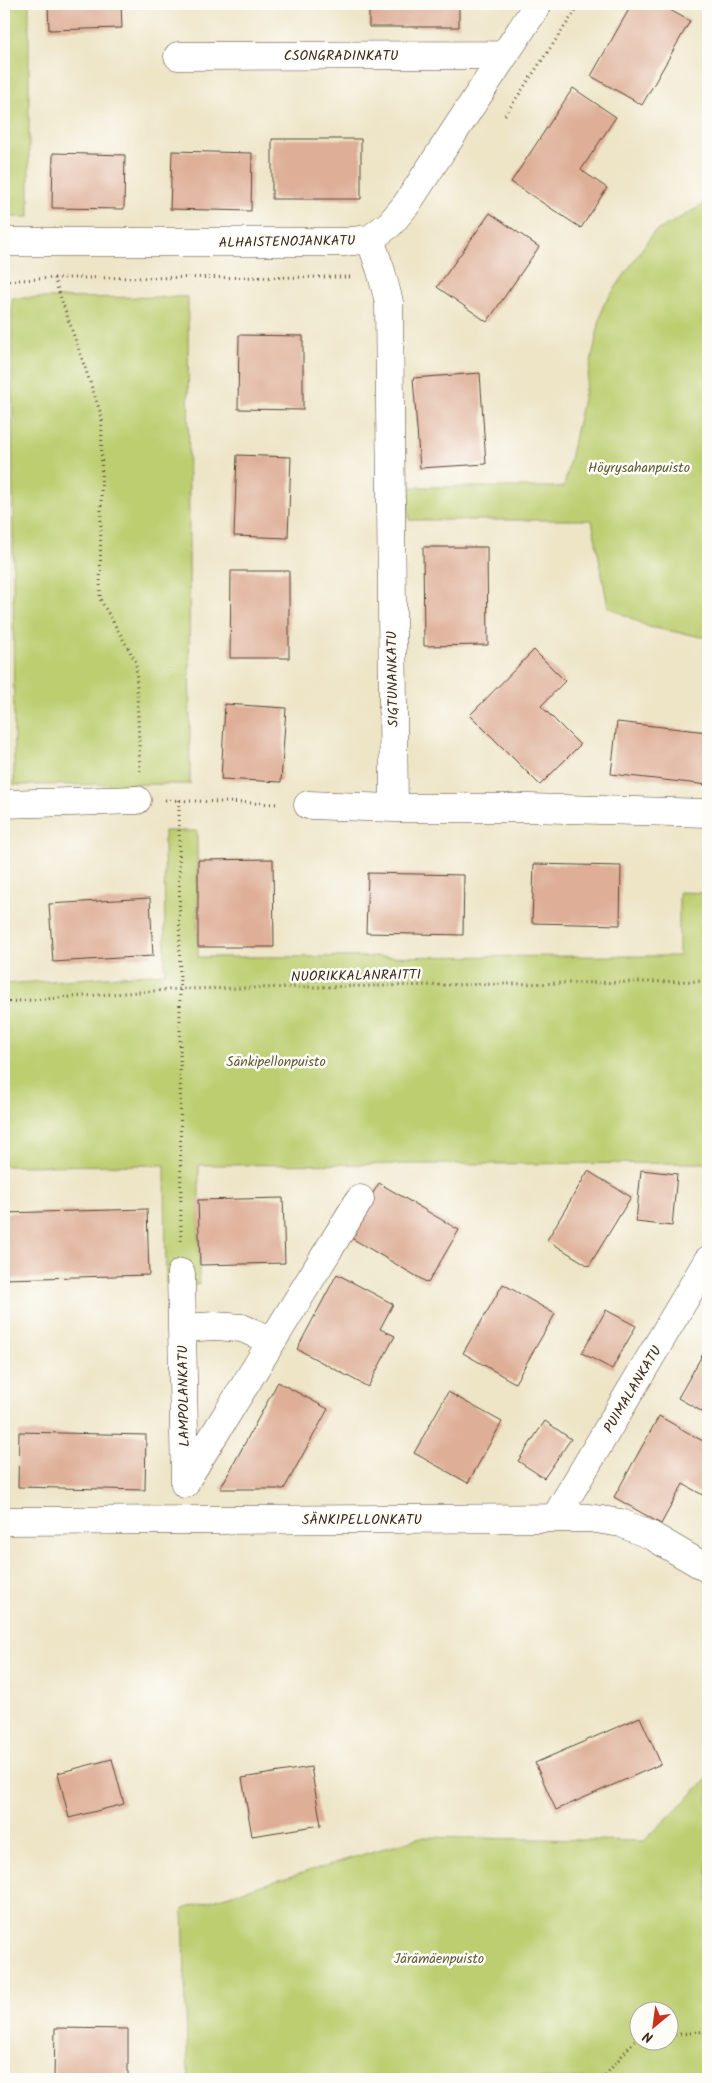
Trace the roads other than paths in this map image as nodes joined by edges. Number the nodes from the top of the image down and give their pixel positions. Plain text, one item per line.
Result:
1 (538, 4) edge
2 (504, 55) junction
3 (178, 56) dead end
4 (370, 239) junction
5 (4, 242) edge
6 (137, 800) road end
7 (4, 804) edge
8 (308, 805) road end
9 (394, 808) junction
10 (708, 813) edge
11 (360, 1199) dead end
12 (708, 1260) edge
13 (181, 1273) road end
14 (182, 1328) junction
15 (272, 1341) junction
16 (185, 1482) junction
17 (555, 1518) junction
18 (186, 1520) junction
19 (4, 1521) edge
20 (708, 1569) edge

1 - 2 street, ALHAISTENOJANKATU
2 - 3 street, CSONGRADINKATU
2 - 4 street, ALHAISTENOJANKATU
4 - 5 street, ALHAISTENOJANKATU
4 - 9 street, SIGTUNANKATU
6 - 7 street
8 - 9 street
9 - 10 street
11 - 15 street
12 - 17 street, PUIMALANKATU
13 - 14 street, LAMPOLANKATU
14 - 15 street
14 - 16 street, LAMPOLANKATU
15 - 16 street
16 - 18 street, LAMPOLANKATU
17 - 18 street, SÄNKIPELLONKATU
17 - 20 street, SÄNKIPELLONKATU
18 - 19 street, SÄNKIPELLONKATU

